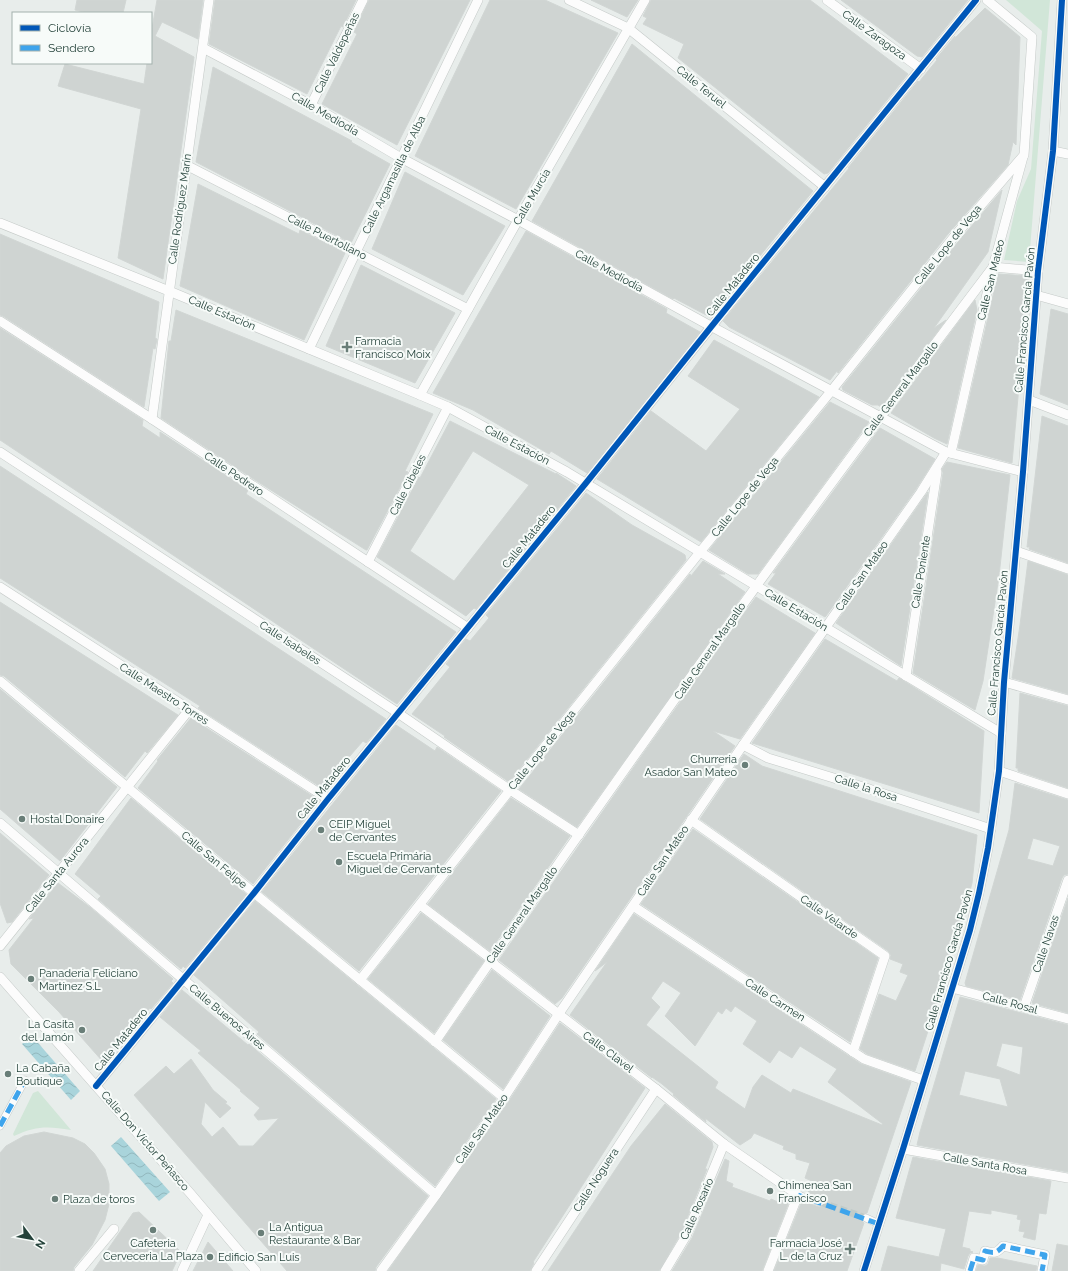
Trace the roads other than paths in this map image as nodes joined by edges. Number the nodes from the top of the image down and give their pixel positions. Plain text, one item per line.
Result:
1 (209, 0) edge
2 (363, 0) edge
3 (478, 0) edge
4 (569, 0) edge
5 (645, 0) edge
6 (827, 0) edge
7 (976, 0) edge
8 (987, 0) edge
9 (1062, 0) edge
10 (628, 28) junction
11 (203, 48) junction
12 (921, 69) junction
13 (310, 105) junction
14 (1052, 150) junction
15 (1068, 154) edge
16 (1024, 155) junction
17 (401, 158) junction
18 (186, 165) junction
19 (825, 187) junction
20 (518, 220) junction
21 (0, 223) edge
22 (356, 252) junction
23 (993, 266) junction
24 (1038, 271) junction
25 (170, 291) junction
26 (1036, 295) junction
27 (1068, 304) edge
28 (468, 308) junction
29 (0, 321) edge
30 (711, 327) junction
31 (309, 349) junction
32 (832, 390) junction
33 (420, 395) junction
34 (1029, 400) junction
35 (448, 407) junction
36 (1068, 415) edge
37 (880, 416) junction
38 (152, 419) junction
39 (0, 452) edge
40 (948, 453) junction
41 (937, 468) junction
42 (1023, 472) junction
43 (586, 483) junction
44 (1016, 551) junction
45 (700, 552) junction
46 (368, 562) junction
47 (1068, 569) edge
48 (756, 586) junction
49 (0, 587) edge
50 (468, 628) junction
51 (825, 628) junction
52 (906, 676) junction
53 (0, 681) edge
54 (1004, 682) junction
55 (1068, 700) edge
56 (189, 710) junction
57 (398, 714) junction
58 (1001, 733) junction
59 (743, 745) junction
60 (999, 771) junction
61 (128, 787) junction
62 (510, 790) junction
63 (1068, 794) edge
64 (328, 799) junction
65 (692, 820) junction
66 (0, 823) edge
67 (991, 828) junction
68 (579, 835) junction
69 (59, 874) junction
70 (1068, 880) edge
71 (254, 893) junction
72 (420, 905) junction
73 (633, 906) junction
74 (0, 946) edge
75 (491, 959) junction
76 (0, 977) edge
77 (183, 980) junction
78 (360, 980) junction
79 (952, 988) junction
80 (1024, 1007) junction
81 (558, 1015) junction
82 (1068, 1019) edge
83 (435, 1042) junction
84 (853, 1052) junction
85 (25, 1080) dead end
86 (923, 1080) junction
87 (96, 1086) junction
88 (656, 1089) junction
89 (504, 1098) junction
90 (0, 1126) edge
91 (724, 1144) junction
92 (903, 1149) junction
93 (1068, 1178) edge
94 (436, 1195) junction
95 (798, 1195) junction
96 (820, 1202) tunnel mouth
97 (208, 1215) junction
98 (866, 1218) tunnel mouth
99 (879, 1224) junction
100 (114, 1229) dead end
101 (79, 1271) edge
102 (182, 1271) edge
103 (256, 1271) edge
104 (381, 1271) edge
105 (536, 1271) edge
106 (664, 1271) edge
107 (768, 1271) edge
108 (864, 1271) edge
109 (970, 1271) edge
110 (1042, 1271) edge

1 - 11 street, Calle Rodríguez Marín
2 - 13 street, Calle Valdepeñas
3 - 17 street, Calle Argamasilla de Alba
4 - 10 street, Calle Teruel
5 - 10 street, Calle Murcia
6 - 12 street, Calle Zaragoza
7 - 12 street, Calle Matadero
8 - 16 street
9 - 14 street, Calle Francisco García Pavón
10 - 19 street, Calle Teruel
10 - 20 street, Calle Murcia
11 - 13 street, Calle Mediodía
11 - 18 street, Calle Rodríguez Marín
12 - 19 street, Calle Matadero
13 - 17 street, Calle Mediodía
14 - 15 street
14 - 24 street, Calle Francisco García Pavón
16 - 23 street, Calle San Mateo
16 - 32 street, Calle Lope de Vega
17 - 20 street, Calle Mediodía
17 - 22 street, Calle Argamasilla de Alba
18 - 22 street, Calle Puertollano
18 - 25 street, Calle Rodríguez Marín
19 - 30 street, Calle Matadero
20 - 28 street, Calle Murcia
20 - 30 street, Calle Mediodía
21 - 25 street, Calle Estación
22 - 28 street, Calle Puertollano
22 - 31 street, Calle Argamasilla de Alba
23 - 24 street
23 - 37 street, Calle General Margallo
23 - 40 street, Calle San Mateo
24 - 26 street, Calle Francisco García Pavón
25 - 31 street, Calle Estación
25 - 38 street, Calle Rodríguez Marín
26 - 27 street
26 - 34 street, Calle Francisco García Pavón
28 - 33 street, Calle Murcia
29 - 38 street, Calle Pedrero
30 - 32 street, Calle Mediodía
30 - 43 street, Calle Matadero
31 - 33 street, Calle Estación
32 - 37 street, Calle Mediodía
32 - 45 street, Calle Lope de Vega
33 - 35 street, Calle Estación
34 - 36 street
34 - 42 street, Calle Francisco García Pavón
35 - 43 street, Calle Estación
35 - 46 street, Calle Cibeles
37 - 40 street, Calle Mediodía
37 - 48 street, Calle General Margallo
38 - 46 street, Calle Pedrero
39 - 57 street, Calle Isabeles
40 - 41 street, Calle San Mateo
40 - 42 street, Calle Mediodía
41 - 51 street, Calle San Mateo
41 - 52 street, Calle Poniente
42 - 44 street, Calle Francisco García Pavón
43 - 45 street, Calle Estación
43 - 50 street, Calle Matadero
44 - 47 street
44 - 54 street, Calle Francisco García Pavón
45 - 48 street, Calle Estación
45 - 62 street, Calle Lope de Vega
46 - 50 street, Calle Pedrero
48 - 51 street, Calle Estación
48 - 68 street, Calle General Margallo
49 - 56 street, Calle Maestro Torres
50 - 57 street, Calle Matadero
51 - 52 street, Calle Estación
51 - 59 street, Calle San Mateo
52 - 58 street, Calle Estación
53 - 61 street, Calle San Felipe
54 - 55 street
54 - 58 street, Calle Francisco García Pavón
56 - 61 street, Calle Santa Aurora
56 - 64 street, Calle Maestro Torres
57 - 62 street, Calle Isabeles
57 - 64 street, Calle Matadero
58 - 60 street, Calle Francisco García Pavón
59 - 65 street, Calle San Mateo
59 - 67 street, Calle la Rosa
60 - 63 street
60 - 67 street, Calle Francisco García Pavón
61 - 69 street, Calle Santa Aurora
61 - 71 street, Calle San Felipe
62 - 68 street, Calle Isabeles
62 - 72 street, Calle Lope de Vega
64 - 71 street, Calle Matadero
65 - 73 street, Calle San Mateo
65 - 84 street, Calle Velarde
66 - 69 street, Calle Buenos Aires
67 - 79 street, Calle Francisco García Pavón
68 - 75 street, Calle General Margallo
69 - 74 street, Calle Santa Aurora
69 - 77 street, Calle Buenos Aires
70 - 80 street, Calle Navas
71 - 77 street, Calle Matadero
71 - 78 street, Calle San Felipe
72 - 75 street, Calle Clavel
72 - 78 street, Calle Lope de Vega
73 - 81 street, Calle San Mateo
73 - 84 street, Calle Carmen
75 - 81 street, Calle Clavel
75 - 83 street, Calle General Margallo
76 - 87 street, Calle Don Víctor Peñasco
77 - 87 street, Calle Matadero
77 - 94 street, Calle Buenos Aires
78 - 83 street, Calle San Felipe
79 - 80 street, Calle Rosal
79 - 86 street, Calle Francisco García Pavón
80 - 82 street, Calle Rosal
81 - 88 street, Calle Clavel
81 - 89 street, Calle San Mateo
83 - 89 street, Calle San Felipe
84 - 86 street, Calle Carmen
85 - 90 street
86 - 92 street, Calle Francisco García Pavón
87 - 97 street, Calle Don Víctor Peñasco
88 - 91 street, Calle Clavel
88 - 105 street, Calle Noguera
89 - 94 street, Calle San Mateo
91 - 95 street, Calle Clavel
91 - 106 street, Calle Rosario
92 - 93 street, Calle Santa Rosa
92 - 99 street, Calle Francisco García Pavón
94 - 104 street, Calle San Mateo
95 - 96 street
95 - 107 street
97 - 102 street
97 - 103 street, Calle Don Víctor Peñasco
98 - 99 street
99 - 108 street, Calle Francisco García Pavón
100 - 101 street
109 - 110 street

